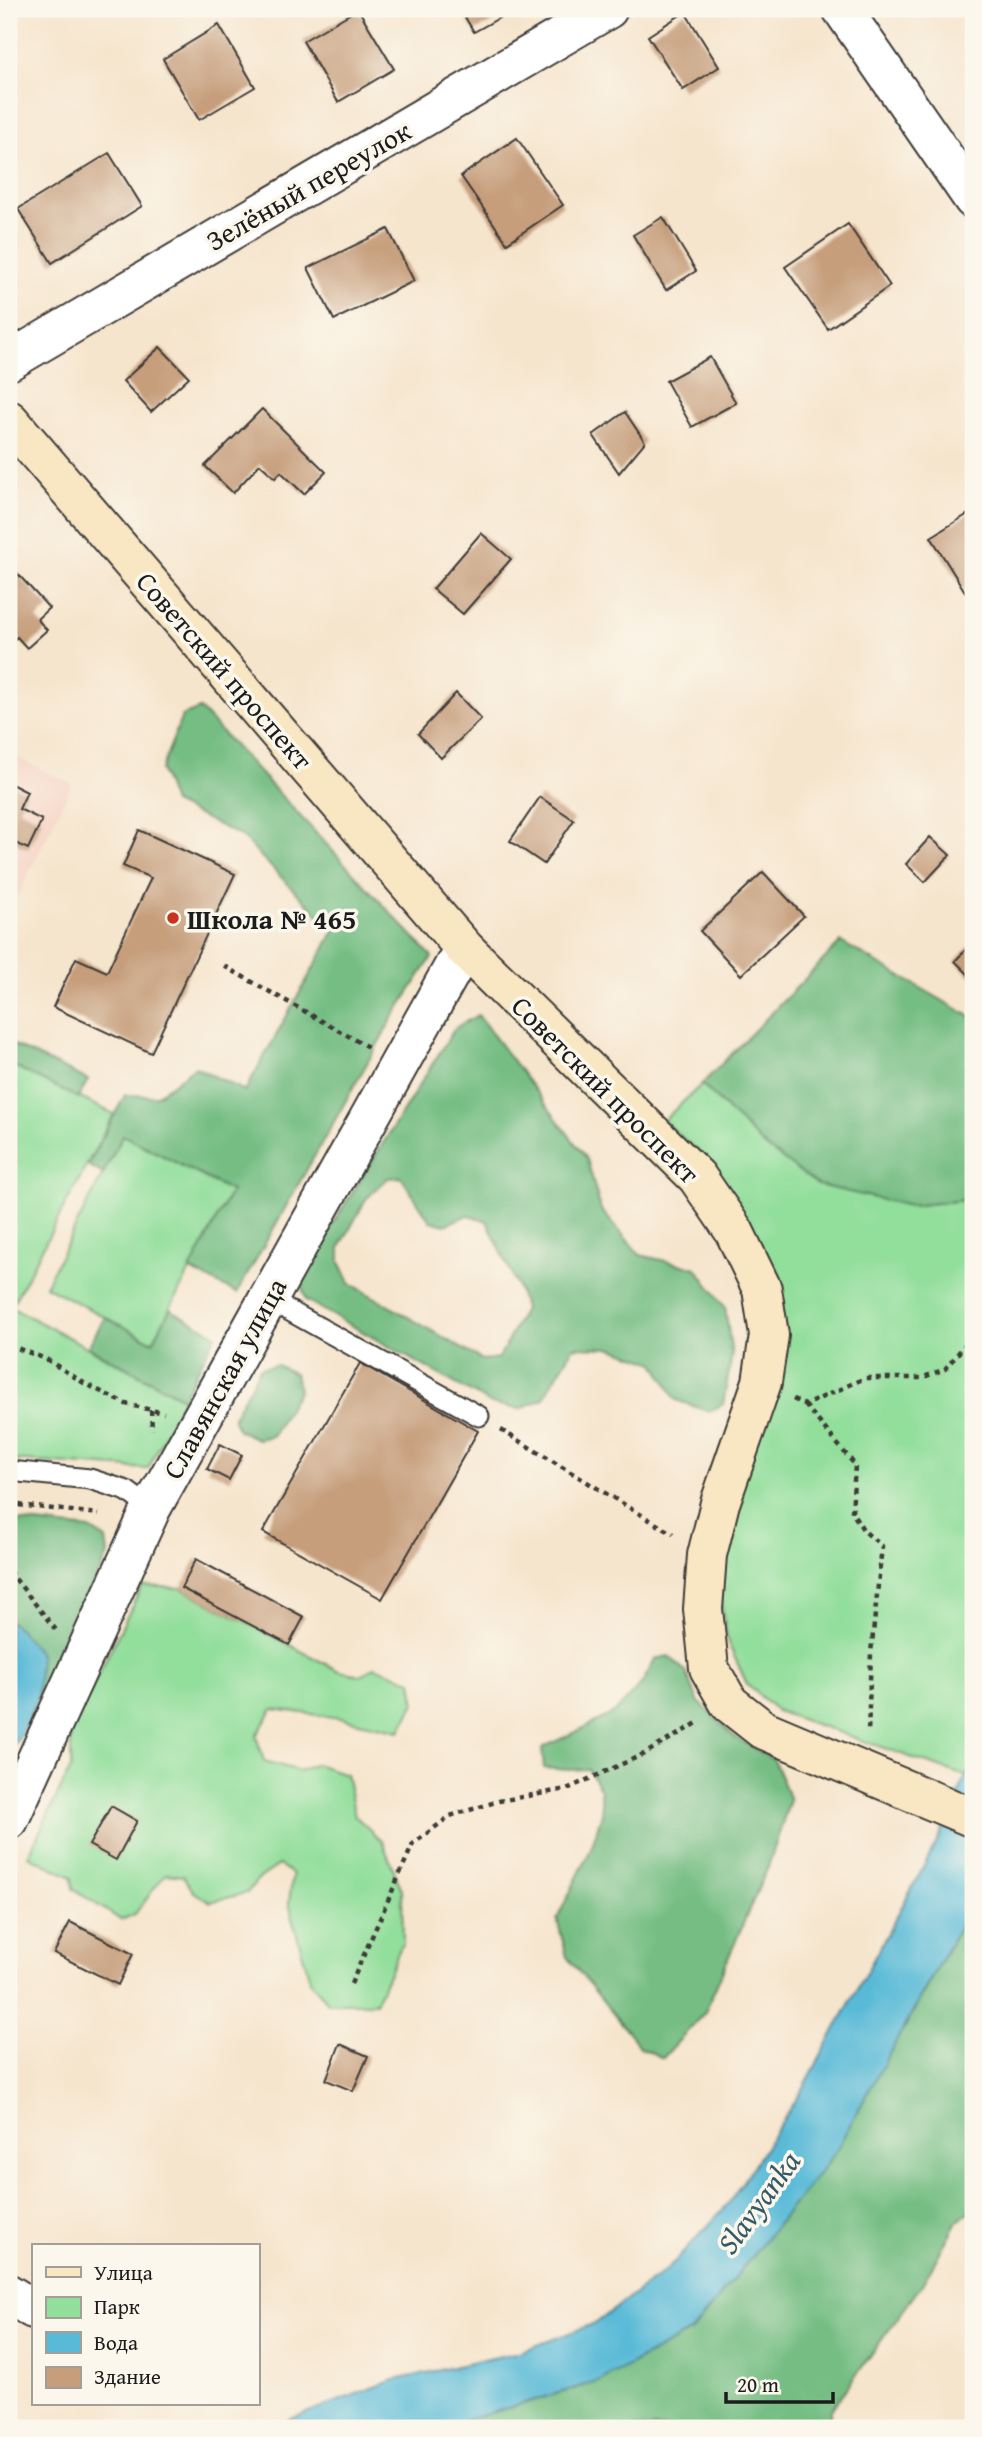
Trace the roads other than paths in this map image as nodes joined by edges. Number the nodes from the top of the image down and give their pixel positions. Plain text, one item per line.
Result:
1 (608, 9) edge
2 (842, 9) edge
3 (973, 199) edge
4 (9, 361) edge
5 (9, 420) edge
6 (464, 948) junction
7 (268, 1299) junction
8 (479, 1416) road end
9 (9, 1471) edge
10 (150, 1509) junction
11 (973, 1818) edge
12 (9, 1820) edge
13 (9, 2294) edge
14 (32, 2308) edge

1 - 4 street, Зелёный переулок
2 - 3 street
5 - 6 street, Советский проспект
6 - 7 street, Славянская улица
6 - 11 street, Советский проспект
7 - 8 lane
7 - 10 street, Славянская улица
9 - 10 lane
10 - 12 street, Славянская улица
13 - 14 street

